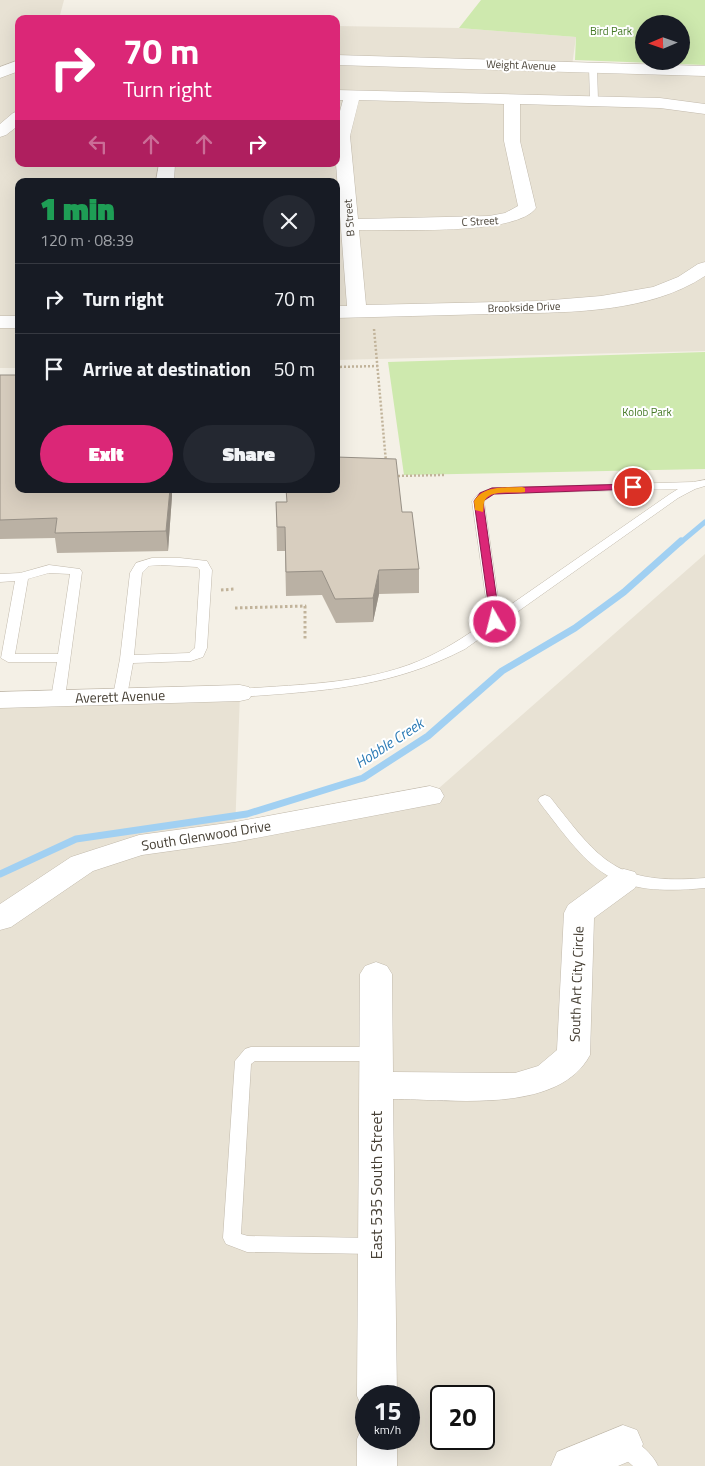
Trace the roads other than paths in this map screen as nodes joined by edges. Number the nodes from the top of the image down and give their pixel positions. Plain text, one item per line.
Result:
1 (340, 60) edge
2 (15, 67) edge
3 (593, 68) junction
4 (705, 71) edge
5 (0, 73) edge
6 (344, 95) edge
7 (512, 99) junction
8 (594, 101) junction
9 (705, 109) edge
10 (15, 119) edge
11 (0, 132) edge
12 (350, 225) junction
13 (704, 270) edge
14 (340, 313) edge
15 (364, 318) junction
16 (0, 322) edge
17 (15, 322) edge
18 (699, 484) edge
19 (22, 577) junction
20 (0, 578) edge
21 (495, 622) junction
22 (65, 658) junction
23 (127, 659) junction
24 (240, 693) joint
25 (120, 696) junction
26 (58, 698) junction
27 (0, 700) edge
28 (430, 796) dead end
29 (545, 800) dead end
30 (624, 880) junction
31 (705, 883) edge
32 (0, 919) edge
33 (376, 974) dead end
34 (376, 1070) junction
35 (376, 1246) junction
36 (377, 1385) edge
37 (377, 1450) edge
38 (635, 1455) edge
39 (377, 1466) edge
40 (571, 1466) edge

1 - 3 street, Weight Avenue
2 - 5 street
3 - 4 street, Weight Avenue
3 - 8 lane
6 - 7 street
6 - 12 street, B Street
7 - 8 street
7 - 12 street, C Street
8 - 9 street
10 - 11 street
12 - 15 street, B Street
13 - 15 street, Brookside Drive
14 - 15 street, Brookside Drive
16 - 17 street
18 - 21 lane
18 - 21 lane
19 - 20 lane
19 - 22 lane
19 - 22 lane
21 - 24 lane
22 - 26 lane
23 - 23 lane
23 - 25 lane
24 - 25 street, Averett Avenue
25 - 26 street, Averett Avenue
26 - 27 street, Averett Avenue
28 - 32 street, South Glenwood Drive
29 - 30 lane
30 - 31 lane
30 - 34 street, South Art City Circle
33 - 34 street, East 535 South Street
34 - 35 street, East 535 South Street
34 - 35 lane
35 - 36 street, East 535 South Street
37 - 39 street
38 - 40 street

